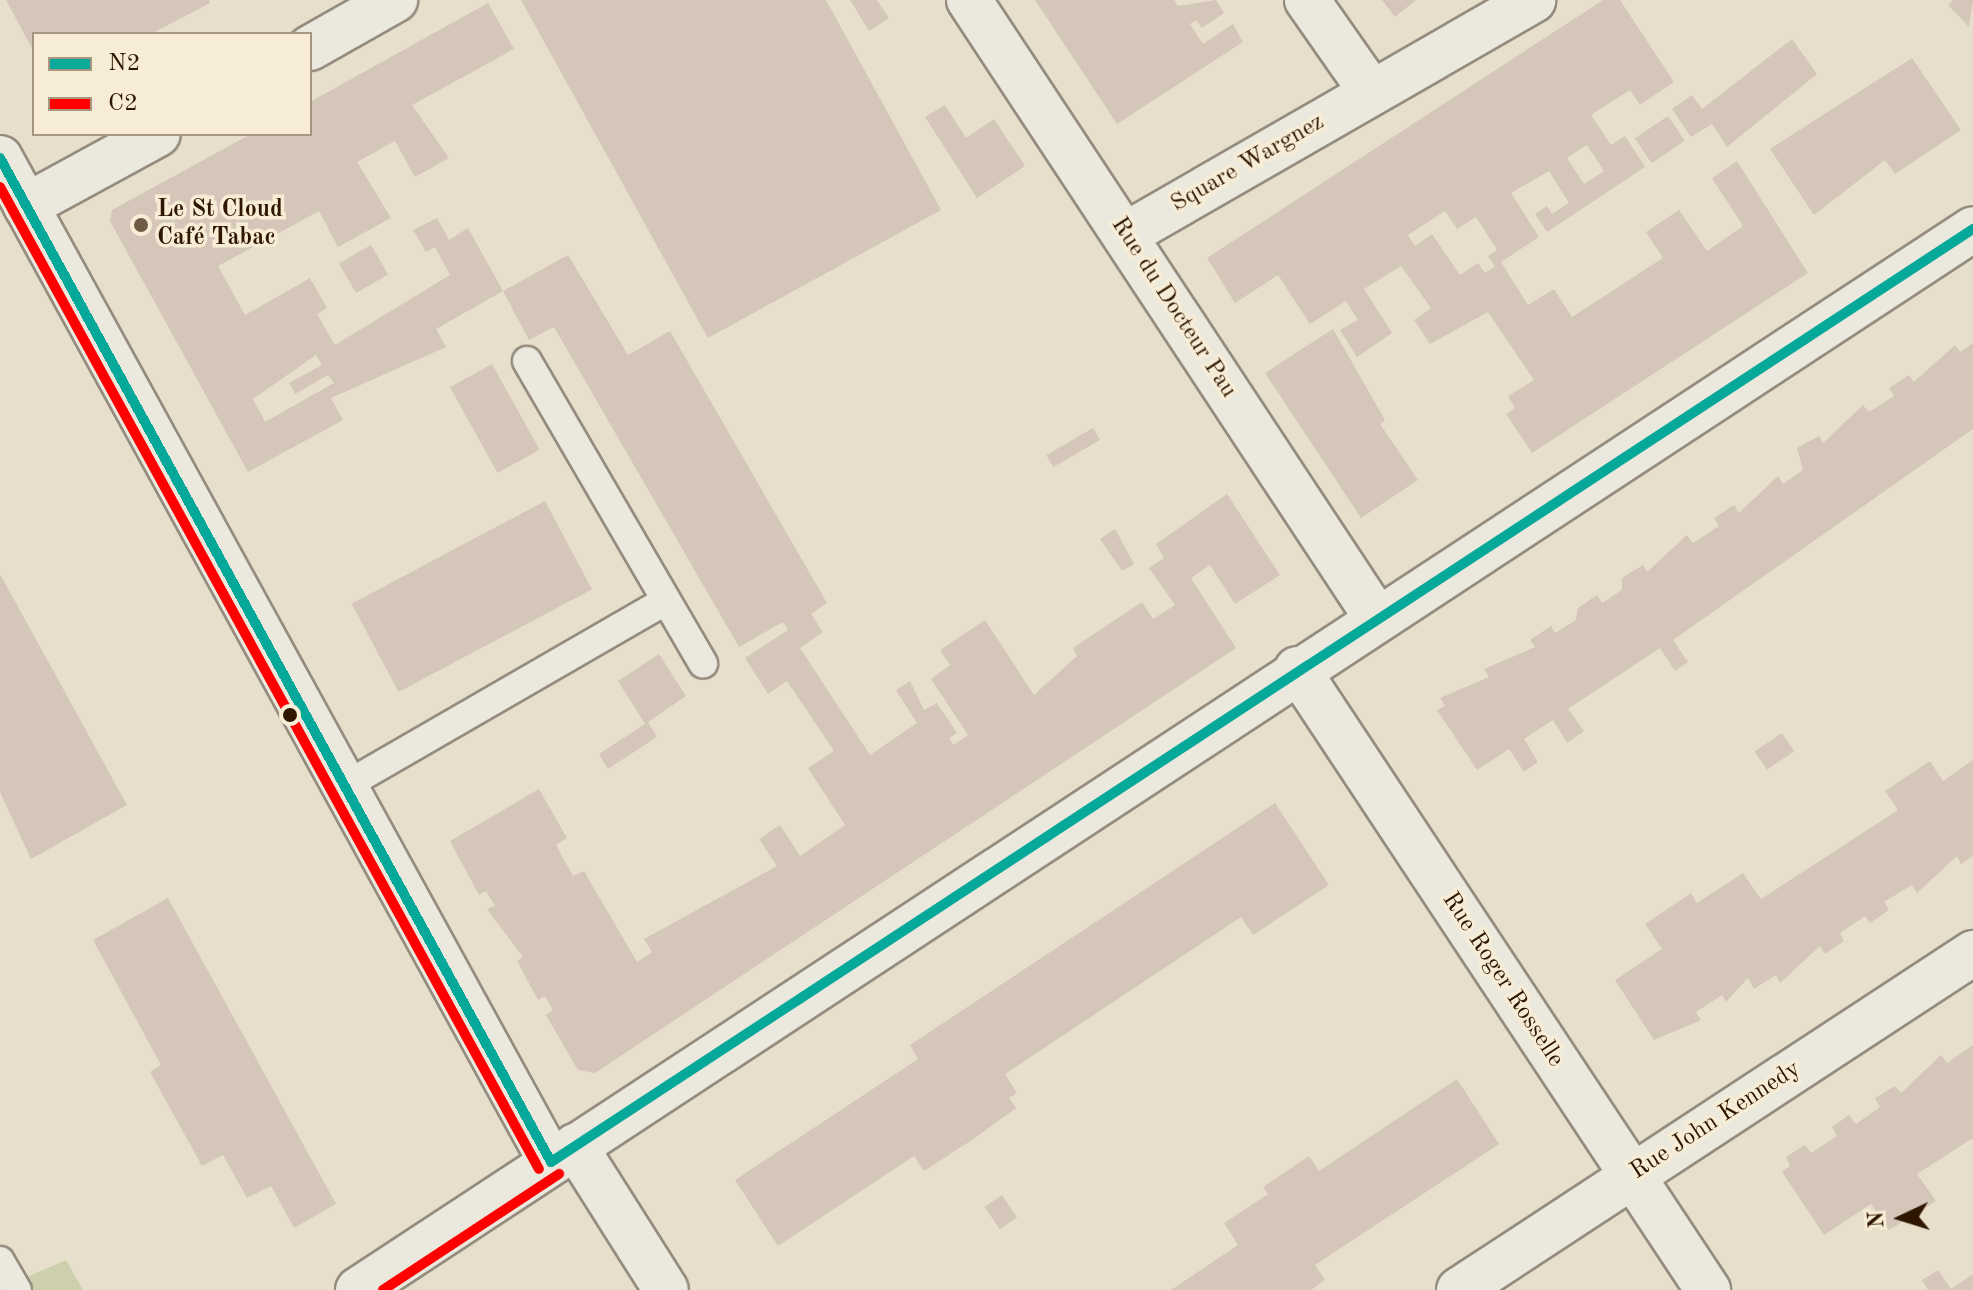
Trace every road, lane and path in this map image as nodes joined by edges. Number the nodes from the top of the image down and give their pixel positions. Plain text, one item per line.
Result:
1 (395, 0) edge
2 (969, 0) edge
3 (1307, 0) edge
4 (1533, 0) edge
5 (312, 47) edge
6 (1372, 93) junction
7 (154, 136) edge
8 (0, 158) edge
9 (26, 206) junction
10 (1973, 229) edge
11 (1125, 235) junction
12 (527, 361) dead end
13 (665, 601) junction
14 (1376, 617) junction
15 (703, 664) dead end
16 (1297, 669) junction
17 (343, 787) junction
18 (1973, 953) edge
19 (563, 1154) junction
20 (1631, 1176) junction
21 (0, 1261) edge
22 (17, 1290) edge
23 (358, 1290) edge
24 (666, 1290) edge
25 (1459, 1290) edge
26 (1708, 1290) edge

1 - 5 street
2 - 11 street, Rue du Docteur Pau
3 - 6 street
4 - 6 street, Square Wargnez
6 - 11 street, Square Wargnez
7 - 9 street
8 - 9 street
9 - 17 street
10 - 14 street
11 - 14 street, Rue du Docteur Pau
12 - 13 lane
13 - 15 lane
13 - 17 lane
14 - 16 street
16 - 19 street
16 - 20 street, Rue Roger Rosselle
17 - 19 street
18 - 20 street, Rue John Kennedy
19 - 23 street
19 - 24 street
20 - 25 street, Rue John Kennedy
20 - 26 street, Rue Roger Rosselle
21 - 22 lane

